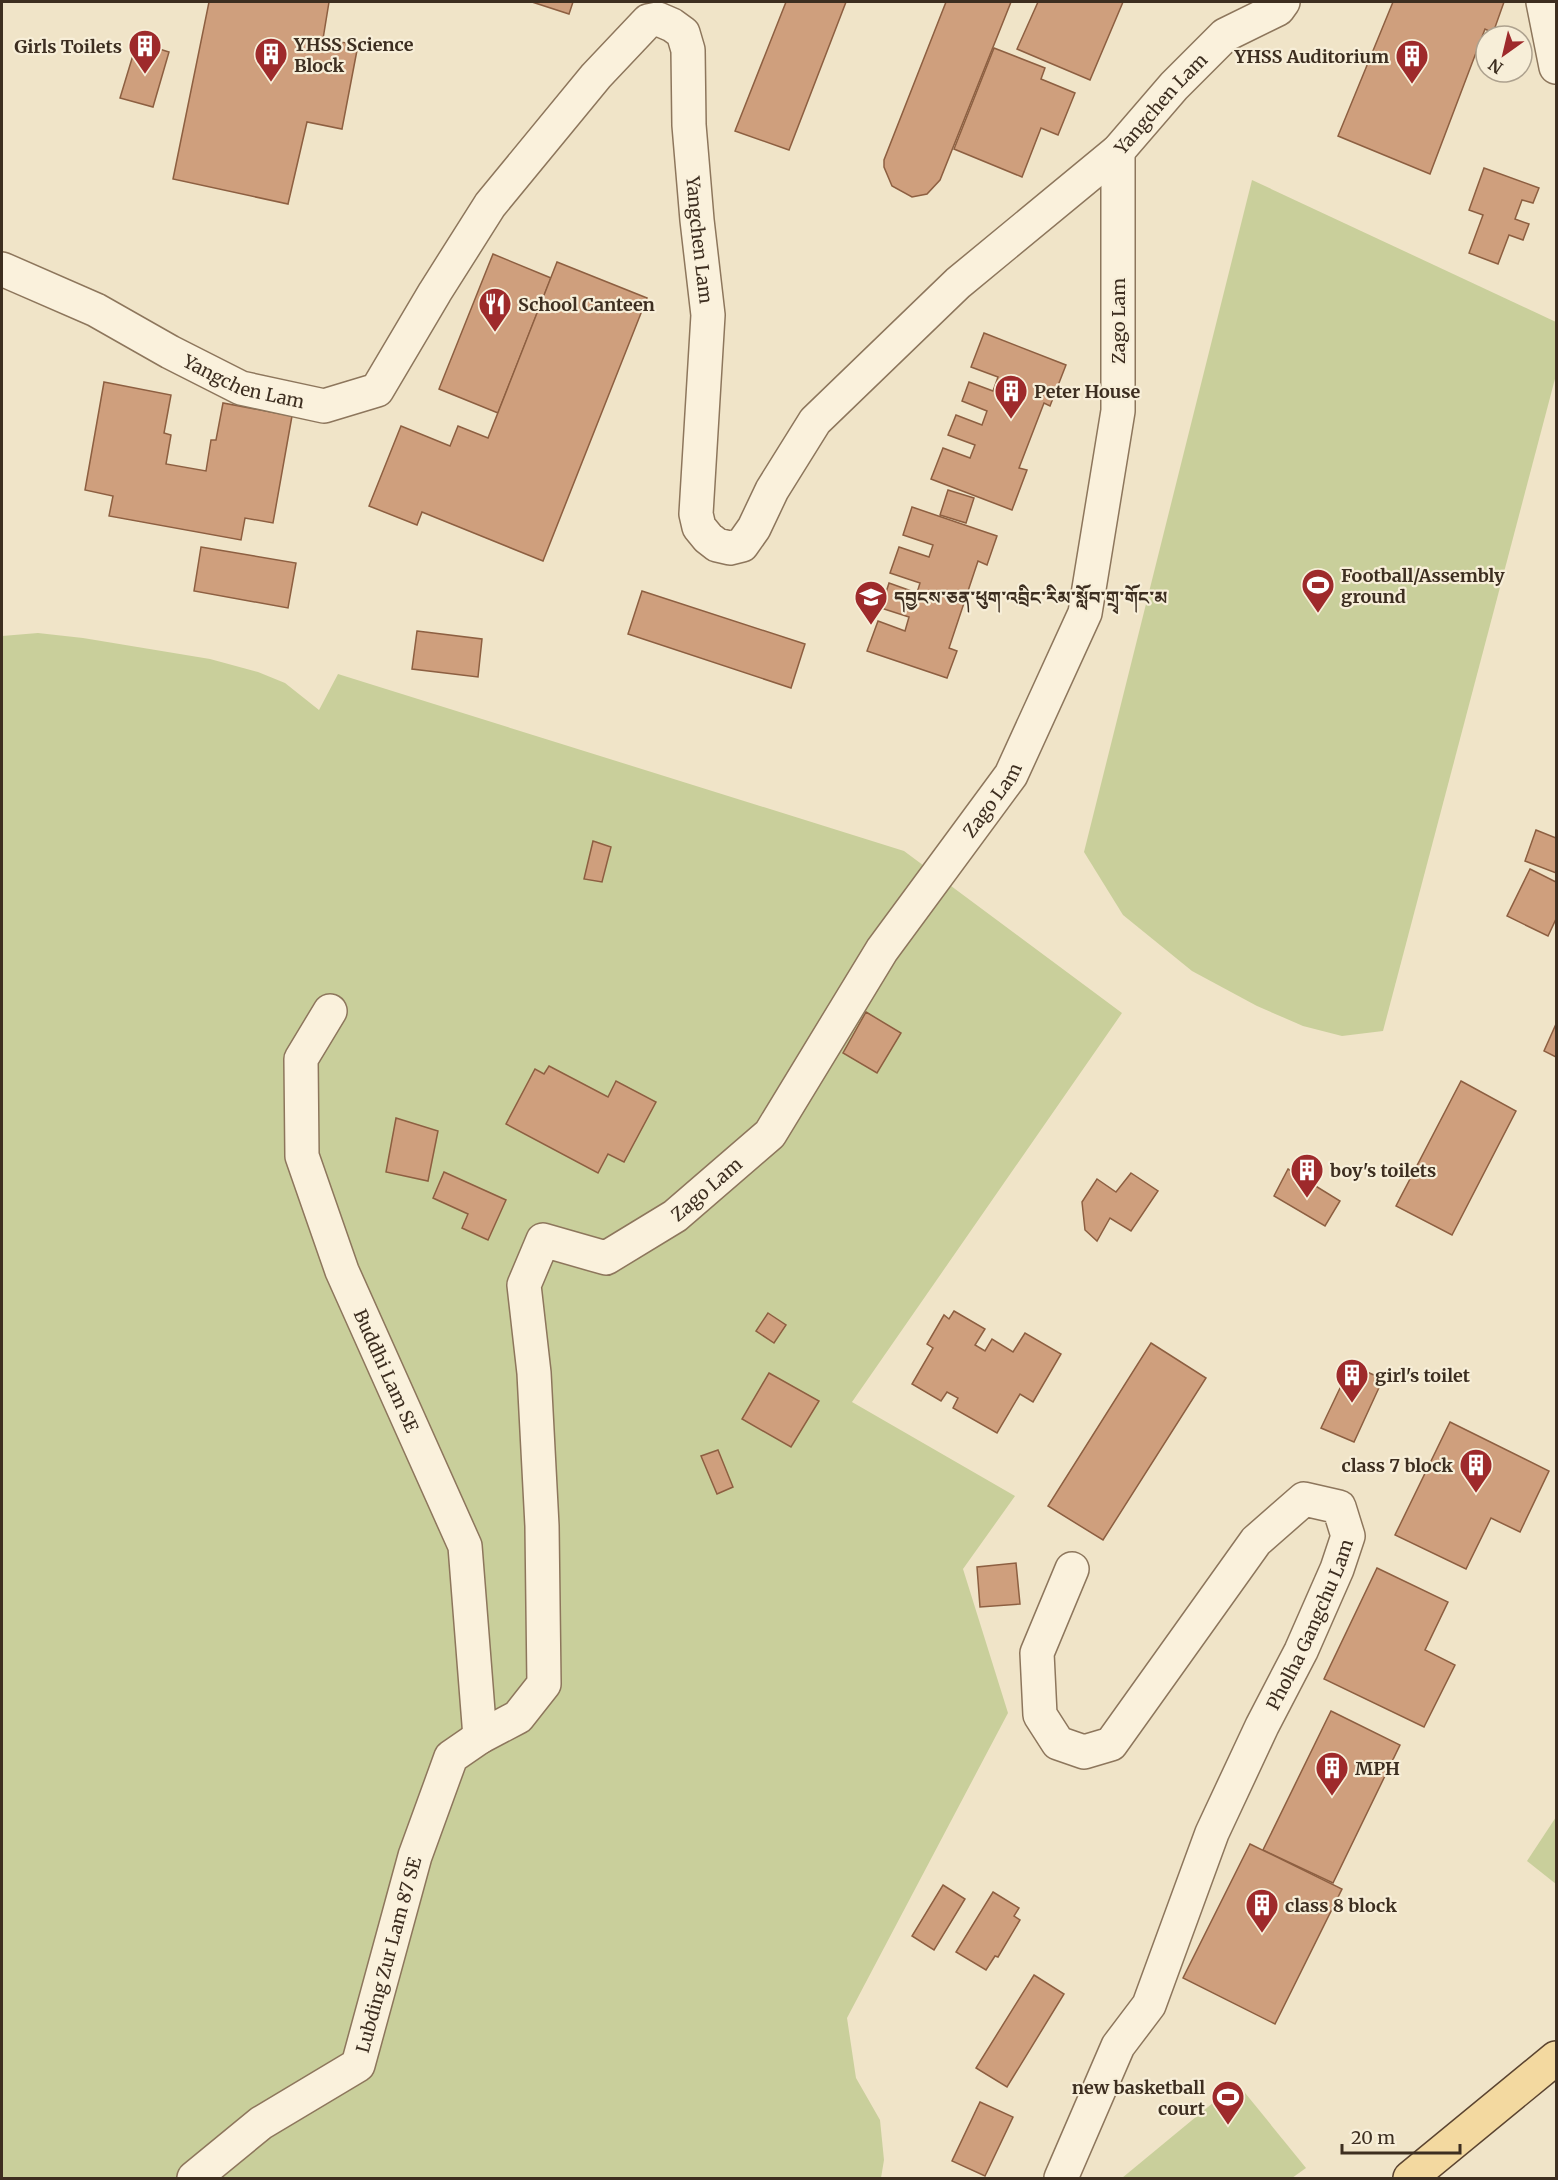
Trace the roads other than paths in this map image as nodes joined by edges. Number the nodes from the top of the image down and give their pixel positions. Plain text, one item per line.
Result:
1 (1283, 2) edge
2 (1543, 2) edge
3 (1557, 67) edge
4 (1118, 151) junction
5 (2, 269) edge
6 (330, 1011) dead end
7 (1072, 1569) dead end
8 (480, 1737) junction
9 (1557, 2058) edge
10 (194, 2178) edge
11 (1061, 2178) edge
12 (1410, 2178) edge

1 - 4 street, Yangchen Lam
2 - 3 street
4 - 5 street, Yangchen Lam
4 - 8 street, Zago Lam
6 - 8 street, Buddhi Lam SE
7 - 11 street, Pholha Gangchu Lam
8 - 10 street, Lubding Zur Lam 87 SE
9 - 12 main road

